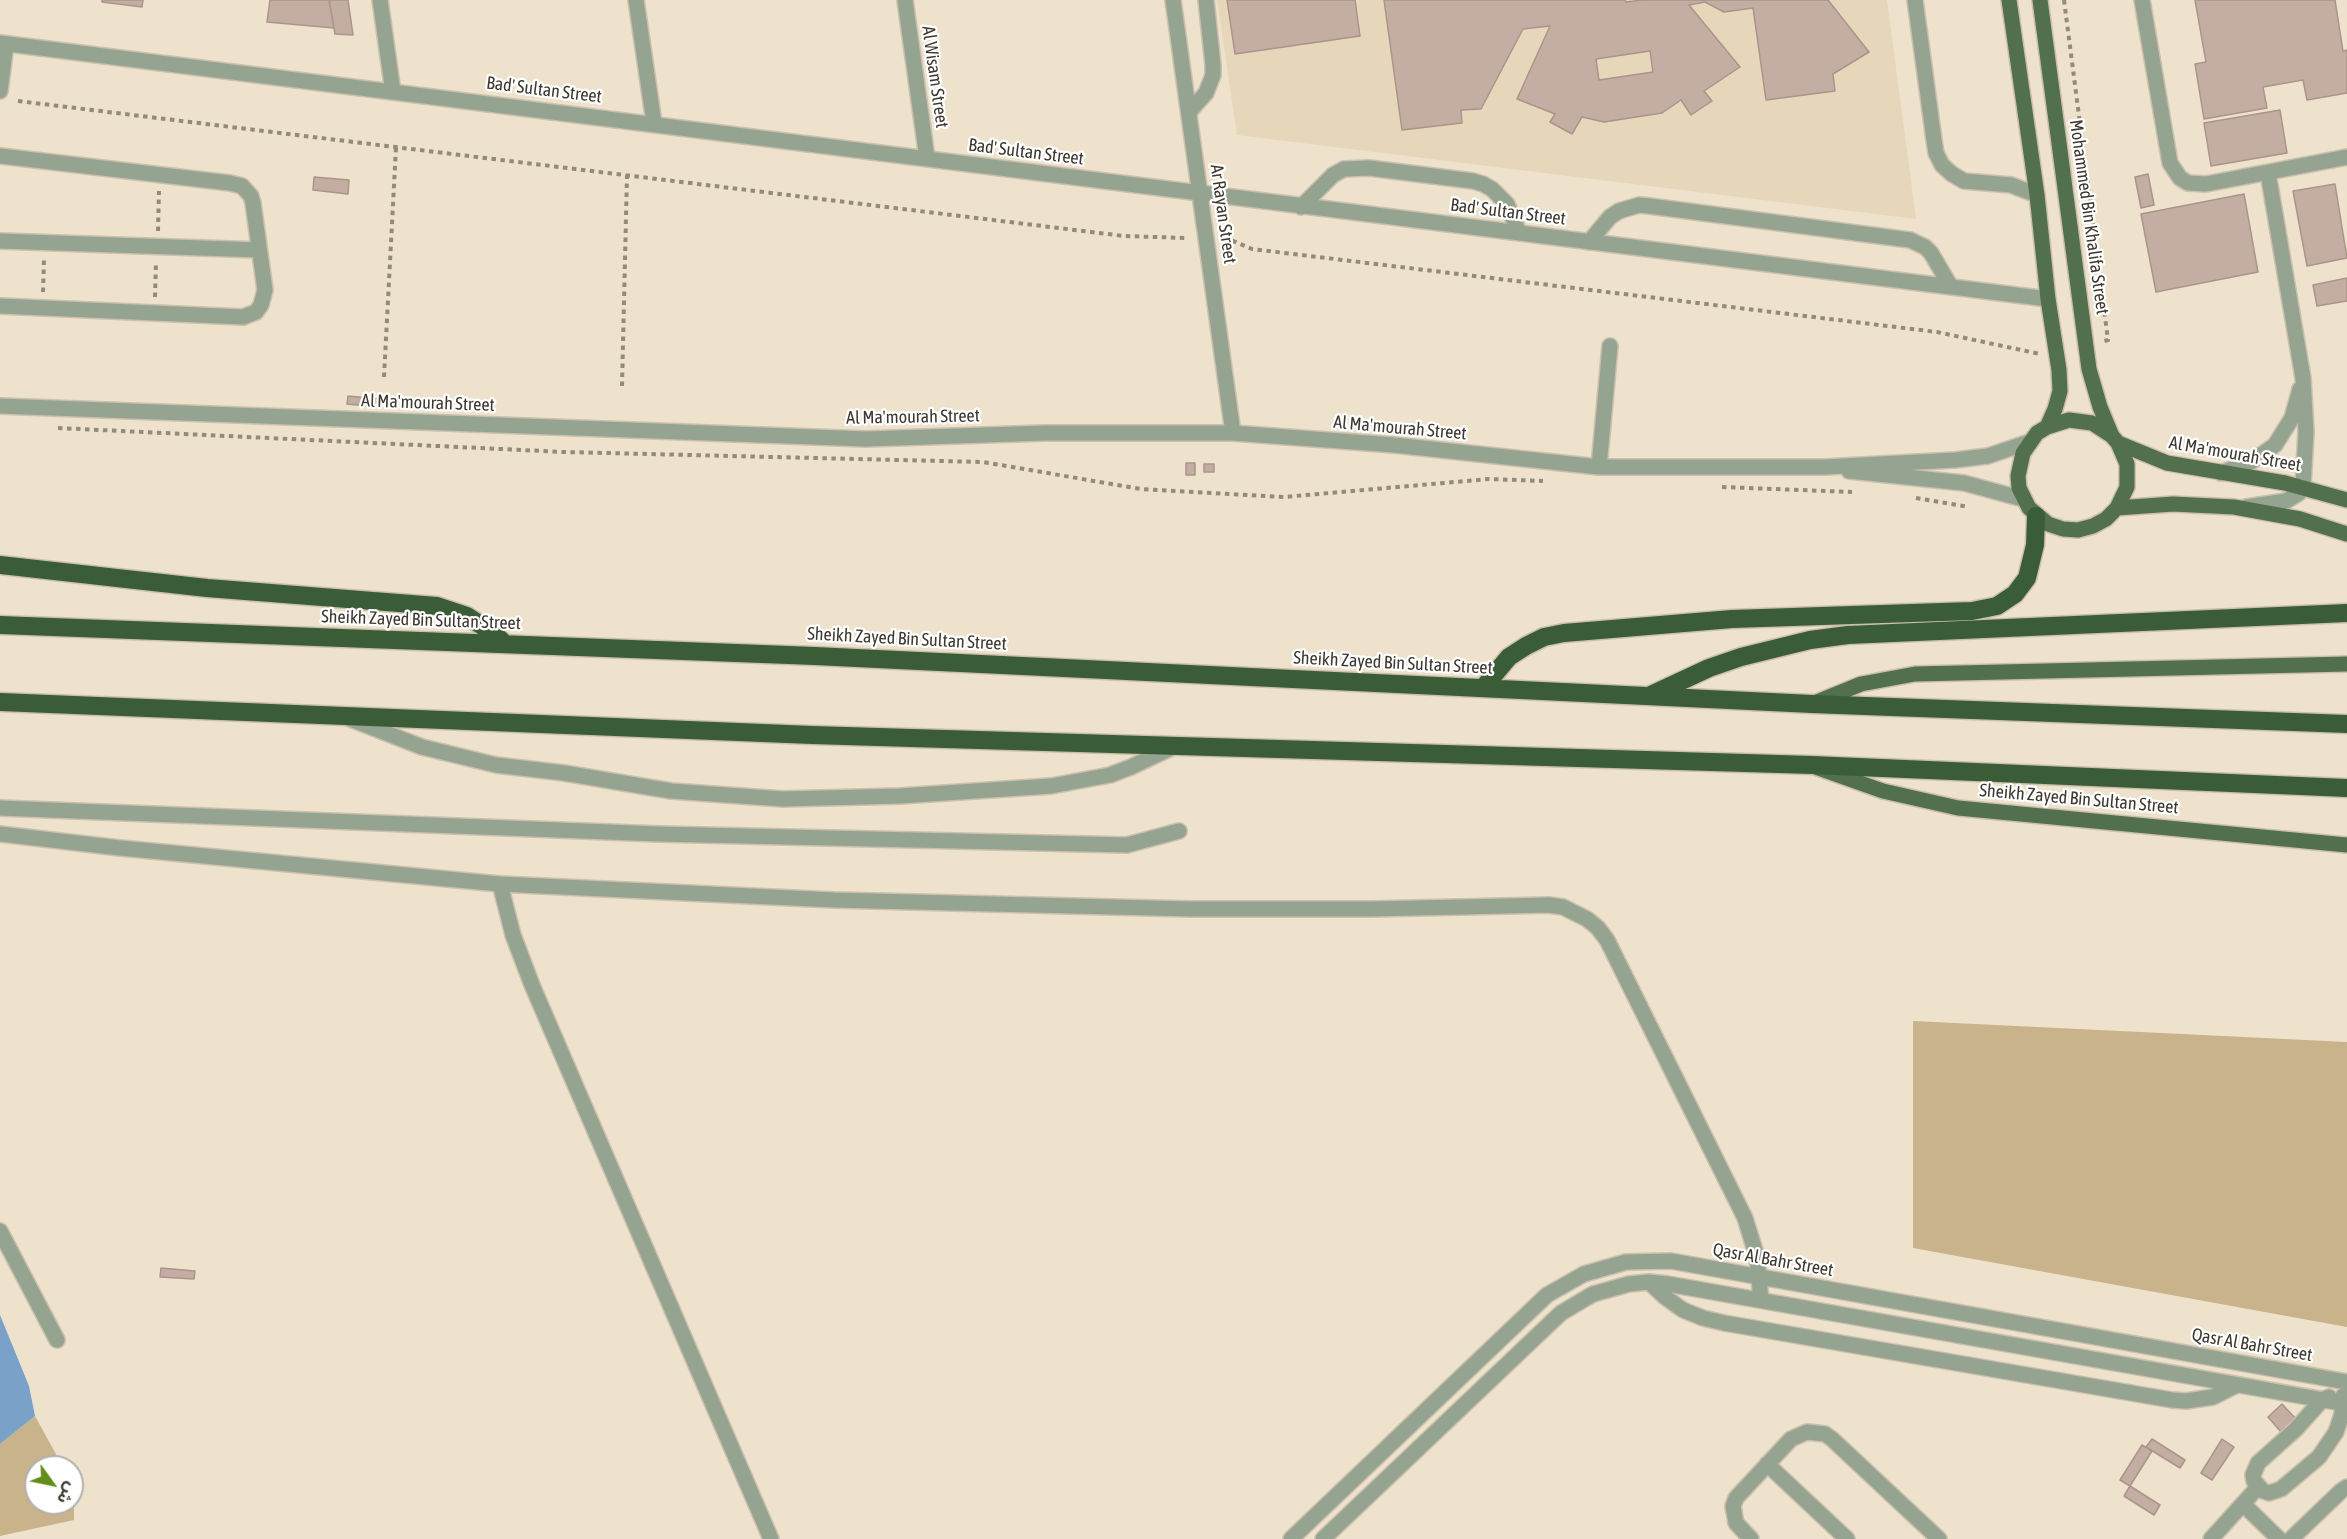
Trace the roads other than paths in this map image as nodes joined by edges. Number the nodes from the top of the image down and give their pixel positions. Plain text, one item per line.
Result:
1 (380, 0) edge
2 (636, 0) edge
3 (905, 0) edge
4 (1173, 0) edge
5 (1206, 0) edge
6 (1915, 0) edge
7 (2009, 0) edge
8 (2040, 0) edge
9 (2142, 0) edge
10 (3, 43) edge
11 (0, 91) edge
12 (393, 92) junction
13 (1189, 112) junction
14 (654, 123) junction
15 (0, 156) edge
16 (2347, 157) edge
17 (927, 159) junction
18 (2268, 173) junction
19 (1200, 194) junction
20 (2037, 195) junction
21 (1301, 207) junction
22 (1519, 233) junction
23 (0, 241) edge
24 (1589, 242) junction
25 (259, 250) junction
26 (1951, 287) junction
27 (2048, 299) junction
28 (0, 306) edge
29 (1610, 346) dead end
30 (2303, 378) junction
31 (0, 406) edge
32 (2047, 427) junction
33 (1233, 434) junction
34 (2115, 439) junction
35 (2029, 442) junction
36 (1825, 466) junction
37 (1599, 467) junction
38 (2221, 472) junction
39 (2303, 486) junction
40 (2024, 499) junction
41 (2347, 500) edge
42 (2237, 507) junction
43 (2117, 508) junction
44 (2036, 516) junction
45 (2347, 534) edge
46 (0, 565) edge
47 (2347, 613) edge
48 (0, 625) edge
49 (504, 644) junction
50 (2347, 664) edge
51 (1483, 688) junction
52 (1649, 696) junction
53 (0, 702) edge
54 (1812, 704) junction
55 (343, 716) junction
56 (2347, 724) edge
57 (1173, 747) junction
58 (1812, 765) junction
59 (2347, 788) edge
60 (0, 808) edge
61 (1179, 831) dead end
62 (0, 834) edge
63 (2347, 845) edge
64 (500, 884) junction
65 (0, 1231) edge
66 (1760, 1278) junction
67 (1649, 1282) junction
68 (1761, 1300) junction
69 (57, 1340) dead end
70 (2237, 1385) junction
71 (2343, 1391) edge
72 (2322, 1400) junction
73 (1767, 1464) junction
74 (2258, 1487) junction
75 (2347, 1487) edge
76 (2242, 1504) junction
77 (2274, 1537) edge
78 (771, 1539) edge
79 (1291, 1539) edge
80 (1323, 1539) edge
81 (1751, 1539) edge
82 (1847, 1539) edge
83 (1939, 1539) edge
84 (2211, 1539) edge
85 (2291, 1539) edge

1 - 12 street
2 - 14 street
3 - 17 street, Al Wisam Street
4 - 13 street, Ar Rayan Street
5 - 13 street
6 - 20 street
7 - 20 main road
8 - 34 main road, Mohammed Bin Khalifa Street
9 - 18 street
10 - 11 street
10 - 12 street, Bad' Sultan Street
12 - 14 street, Bad' Sultan Street
13 - 19 street, Ar Rayan Street
14 - 17 street, Bad' Sultan Street
15 - 25 street
16 - 18 street
17 - 19 street, Bad' Sultan Street
18 - 30 street
19 - 21 street, Bad' Sultan Street
19 - 33 street, Ar Rayan Street
20 - 27 main road
21 - 22 street, Bad' Sultan Street
21 - 22 street
22 - 24 street, Bad' Sultan Street
23 - 25 street
24 - 26 street, Bad' Sultan Street
24 - 26 street
25 - 28 street
26 - 27 street, Bad' Sultan Street
27 - 32 main road
29 - 37 street
30 - 38 street
30 - 39 street
31 - 33 street, Al Ma'mourah Street
32 - 34 main road
32 - 35 main road
33 - 37 street, Al Ma'mourah Street
34 - 38 main road, Al Ma'mourah Street
34 - 43 main road
35 - 36 street, Al Ma'mourah Street
35 - 40 main road
36 - 37 street, Al Ma'mourah Street
36 - 40 street, Al Ma'mourah Street
38 - 39 main road, Al Ma'mourah Street
39 - 41 main road, Al Ma'mourah Street
39 - 42 street
40 - 44 main road
42 - 43 main road
42 - 45 main road
43 - 44 main road
44 - 51 highway
46 - 49 highway
47 - 52 highway
48 - 49 highway, Sheikh Zayed Bin Sultan Street
49 - 51 highway, Sheikh Zayed Bin Sultan Street
50 - 54 main road, Sheikh Zayed Bin Sultan Street
51 - 52 highway, Sheikh Zayed Bin Sultan Street
52 - 54 highway, Sheikh Zayed Bin Sultan Street
53 - 55 highway, Sheikh Zayed Bin Sultan Street
54 - 56 highway, Sheikh Zayed Bin Sultan Street
55 - 57 highway, Sheikh Zayed Bin Sultan Street
55 - 57 street
57 - 58 highway, Sheikh Zayed Bin Sultan Street
58 - 59 highway, Sheikh Zayed Bin Sultan Street
58 - 63 main road, Sheikh Zayed Bin Sultan Street
60 - 61 street
62 - 64 street
64 - 66 street
64 - 78 street
65 - 69 street
66 - 68 street
66 - 71 street, Qasr Al Bahr Street
66 - 79 street, Qasr Al Bahr Street
67 - 68 street
67 - 70 street
67 - 80 street
68 - 70 street
70 - 72 street
71 - 72 street
71 - 74 street
72 - 74 street
73 - 81 street
73 - 82 street
73 - 83 street
74 - 76 street
75 - 85 street
76 - 77 street
76 - 84 street

